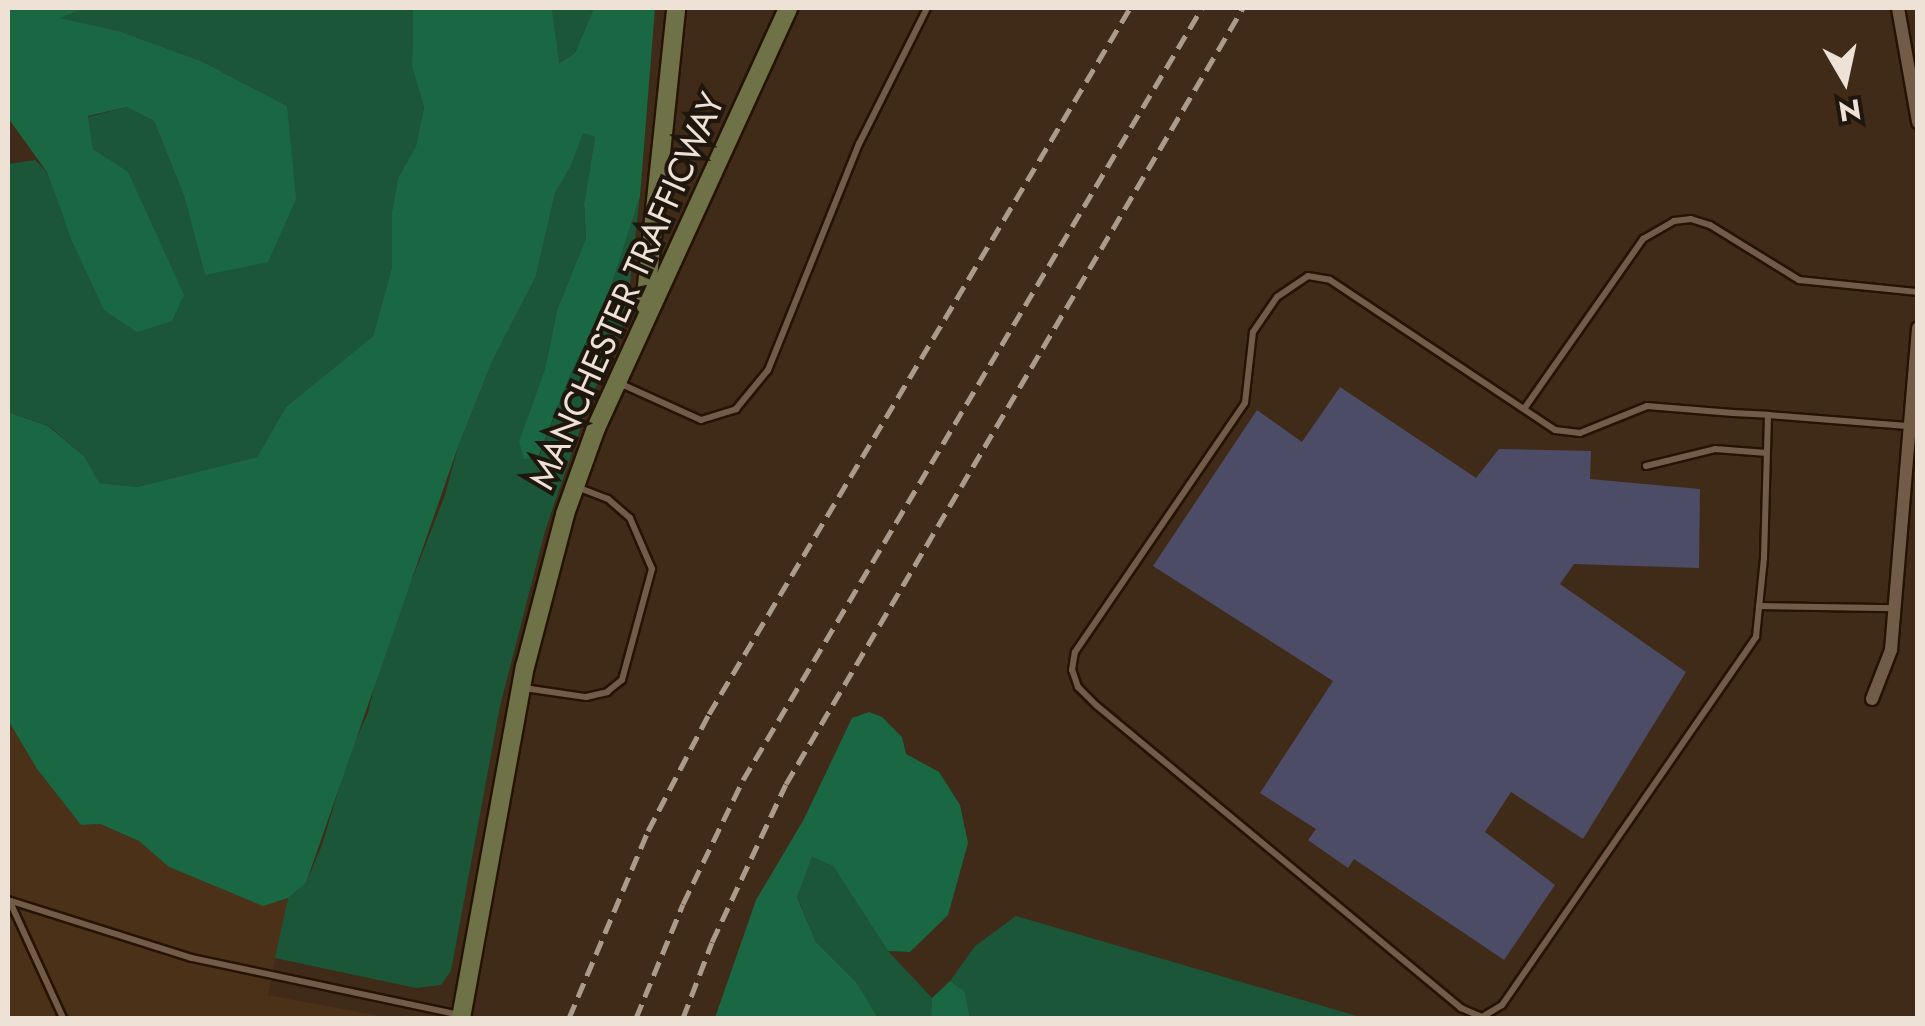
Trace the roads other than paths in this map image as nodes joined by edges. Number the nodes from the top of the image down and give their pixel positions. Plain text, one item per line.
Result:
1 (676, 8) edge
2 (788, 8) edge
3 (927, 8) edge
4 (1898, 8) edge
5 (1918, 122) edge
6 (1918, 292) edge
7 (643, 323) junction
8 (1918, 328) edge
9 (616, 382) junction
10 (1524, 410) junction
11 (1768, 415) junction
12 (1910, 426) junction
13 (1767, 452) junction
14 (1646, 466) dead end
15 (575, 486) junction
16 (1759, 606) junction
17 (1894, 608) junction
18 (521, 687) junction
19 (1872, 700) dead end
20 (8, 900) edge
21 (461, 1017) edge
22 (63, 1018) edge

1 - 7 main road
2 - 7 main road, MANCHESTER TRAFFICWAY
3 - 9 lane
4 - 5 street
6 - 10 lane
7 - 9 main road, MANCHESTER TRAFFICWAY
8 - 12 street
9 - 15 main road, MANCHESTER TRAFFICWAY
10 - 11 lane
10 - 16 lane
11 - 12 lane
11 - 13 lane
12 - 17 street
13 - 14 lane
13 - 16 lane
15 - 18 main road, MANCHESTER TRAFFICWAY
15 - 18 lane
16 - 17 lane
17 - 19 street
18 - 21 main road, MANCHESTER TRAFFICWAY
20 - 21 lane
20 - 22 lane

